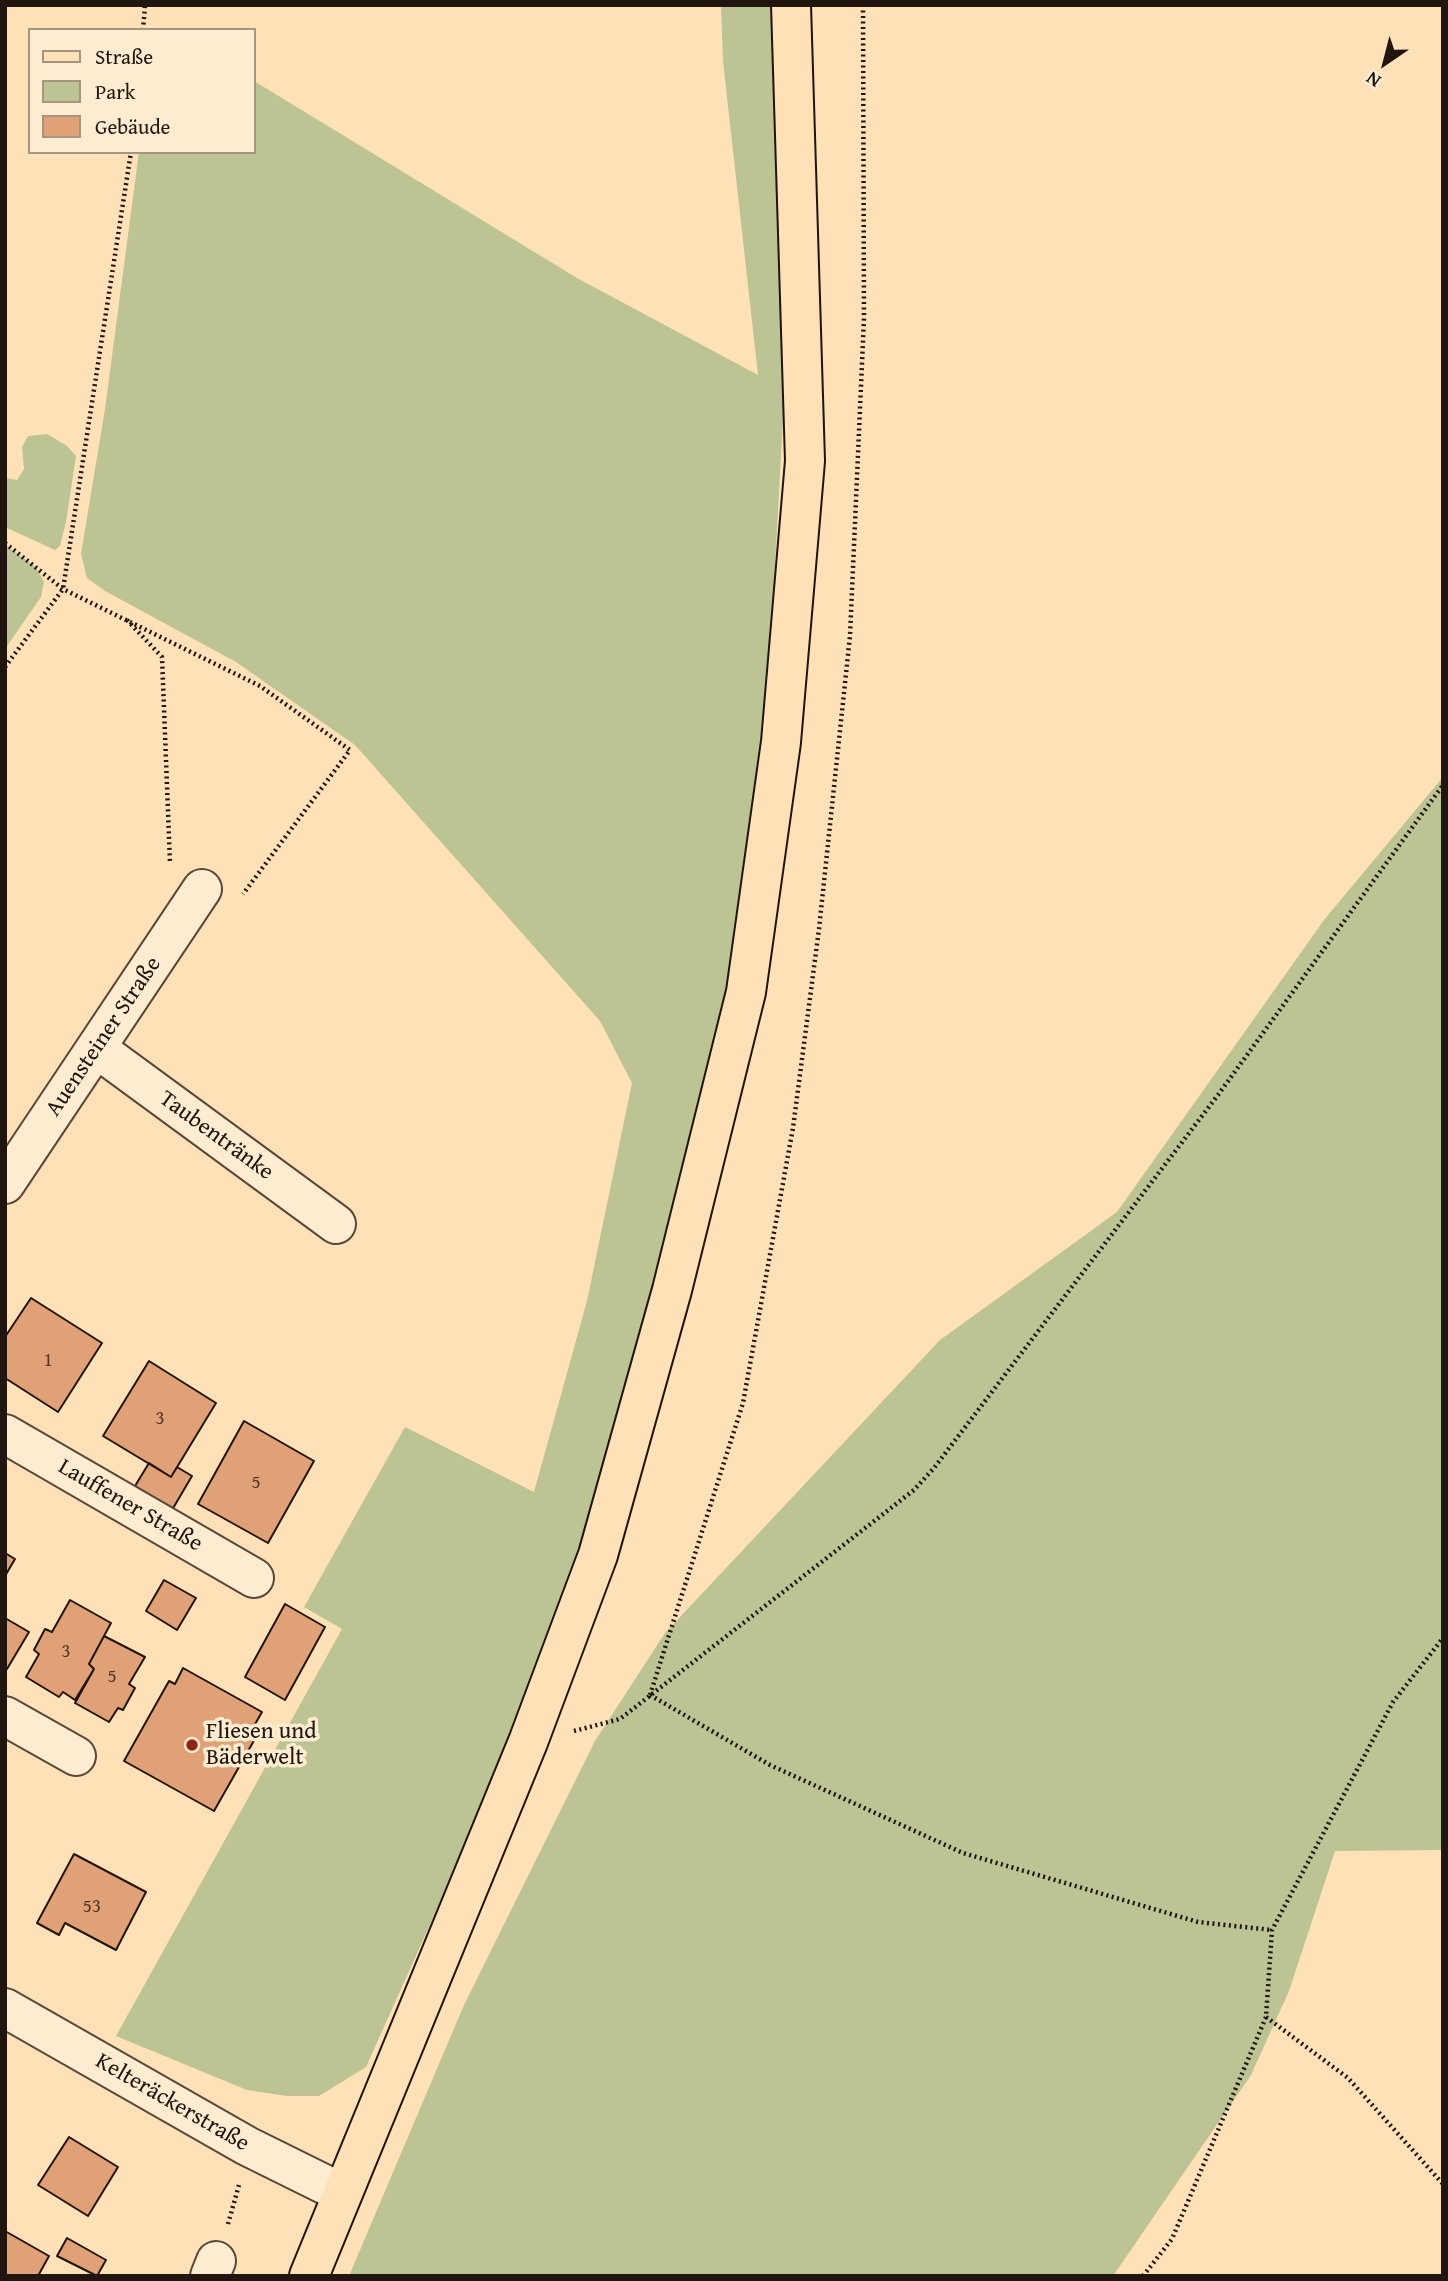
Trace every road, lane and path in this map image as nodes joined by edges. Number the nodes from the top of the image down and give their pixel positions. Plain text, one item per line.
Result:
1 (145, 5) edge
2 (791, 5) edge
3 (143, 28) edge
4 (131, 154) edge
5 (5, 543) edge
6 (63, 589) junction
7 (124, 617) junction
8 (5, 667) edge
9 (1443, 785) edge
10 (170, 864) dead end
11 (202, 889) joint
12 (96, 1048) junction
13 (5, 1184) edge
14 (336, 1224) dead end
15 (5, 1434) edge
16 (254, 1578) dead end
17 (1443, 1637) edge
18 (650, 1695) junction
19 (5, 1716) edge
20 (528, 1742) junction
21 (75, 1756) dead end
22 (1272, 1930) junction
23 (5, 2008) edge
24 (1266, 2017) junction
25 (247, 2146) junction
26 (1443, 2184) edge
27 (342, 2193) junction
28 (213, 2269) edge
29 (309, 2276) edge
30 (1143, 2276) edge

1 - 3 path
2 - 20 main road
4 - 6 path
5 - 6 path
6 - 7 path
6 - 8 path
7 - 10 path
7 - 11 path
9 - 18 path
11 - 12 street, Auensteiner Straße
12 - 13 street, Auensteiner Straße
12 - 14 street, Taubentränke
15 - 16 street, Lauffener Straße
17 - 22 path
18 - 20 path
18 - 22 path
19 - 21 street
20 - 27 main road
22 - 24 path
23 - 25 street, Kelteräckerstraße
24 - 26 path
24 - 30 path
25 - 27 street, Kelteräckerstraße
25 - 28 path
27 - 29 main road

